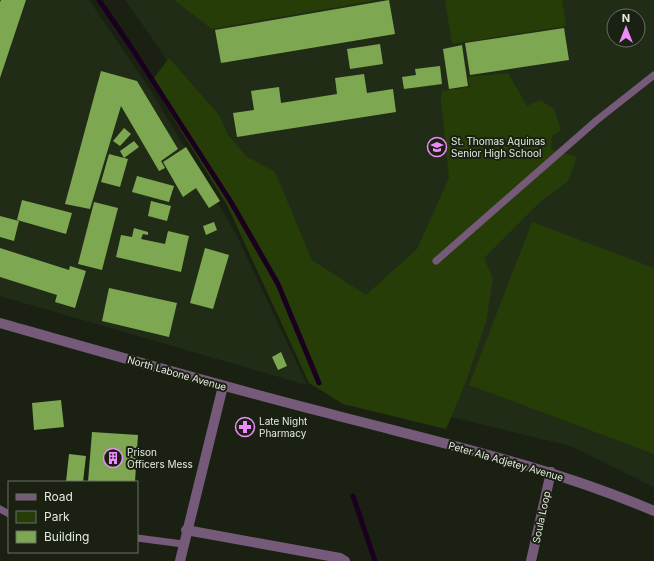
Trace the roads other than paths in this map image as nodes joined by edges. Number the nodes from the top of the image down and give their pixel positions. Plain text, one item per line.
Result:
1 (654, 75) edge
2 (436, 261) dead end
3 (0, 323) edge
4 (223, 386) junction
5 (356, 421) joint
6 (551, 472) junction
7 (654, 511) edge
8 (186, 530) junction
9 (138, 538) edge
10 (183, 544) junction
11 (180, 561) edge
12 (345, 561) edge
13 (531, 561) edge

1 - 2 lane
3 - 4 street, North Labone Avenue
4 - 5 street, North Labone Avenue
4 - 8 street
5 - 6 street, Peter Ala Adjetey Avenue
6 - 7 street, Peter Ala Adjetey Avenue
6 - 13 street, Soula Loop
8 - 10 street
8 - 12 street
9 - 10 lane
10 - 11 street

